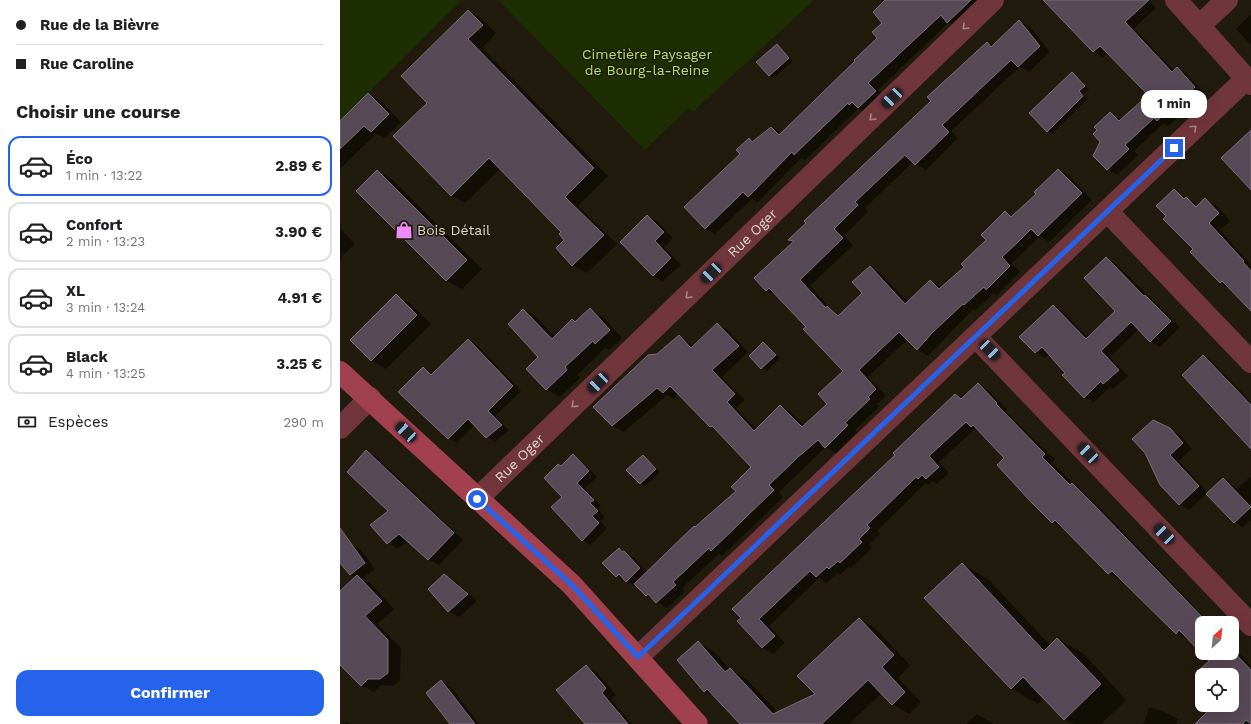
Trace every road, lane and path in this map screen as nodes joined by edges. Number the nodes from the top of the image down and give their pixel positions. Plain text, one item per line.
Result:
1 (994, 0) edge
2 (1176, 0) edge
3 (1227, 0) edge
4 (1199, 26) junction
5 (1249, 81) edge
6 (1107, 211) junction
7 (976, 337) junction
8 (1251, 362) edge
9 (340, 372) edge
10 (370, 398) junction
11 (340, 428) edge
12 (477, 499) junction
13 (1251, 625) edge
14 (638, 657) junction
15 (697, 724) edge

1 -> 12 street, Rue Oger
2 - 4 street
3 - 4 street
4 - 5 street
6 -> 5 street
6 - 7 street
6 - 8 street
7 - 13 street
7 - 14 street
9 - 10 main road
10 - 11 street
10 - 12 main road
12 - 14 main road
14 - 15 main road

